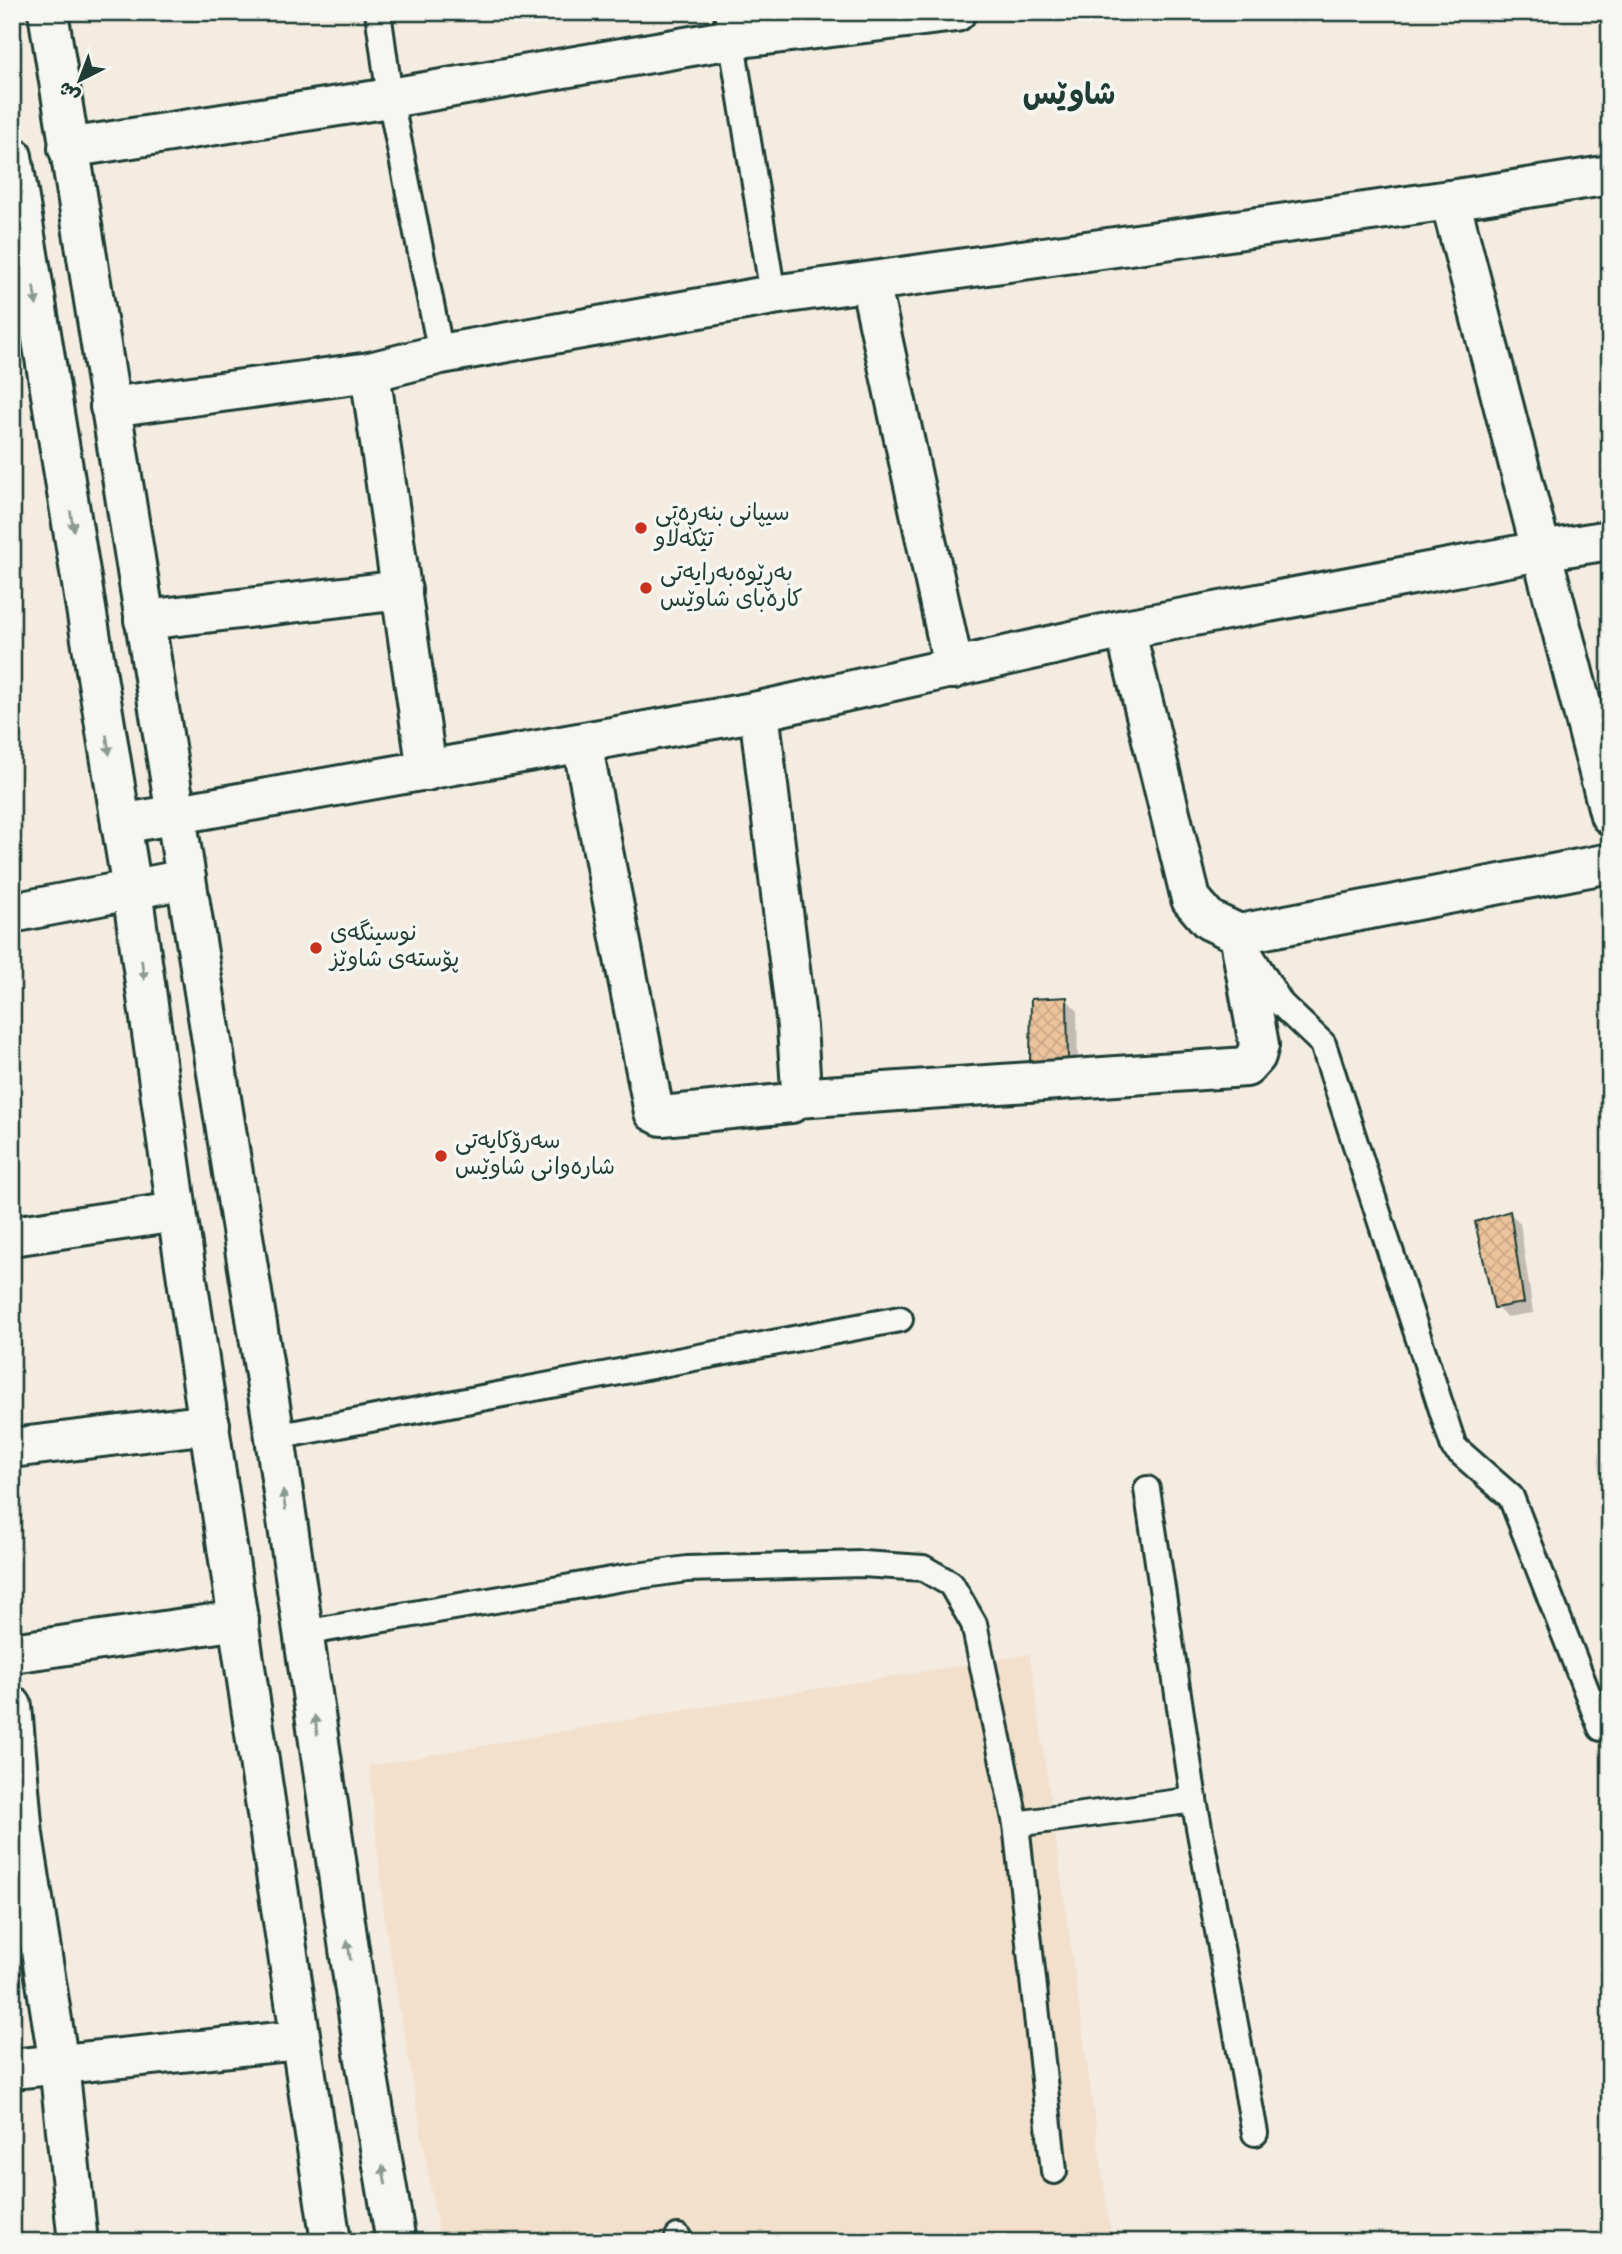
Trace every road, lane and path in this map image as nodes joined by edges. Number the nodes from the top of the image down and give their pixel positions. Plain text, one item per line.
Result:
1 (48, 12) edge
2 (378, 12) edge
3 (956, 12) edge
4 (729, 26) edge
5 (390, 98) junction
6 (68, 148) junction
7 (12, 156) edge
8 (1610, 174) edge
9 (1450, 200) junction
10 (870, 282) junction
11 (773, 295) junction
12 (441, 354) junction
13 (370, 372) junction
14 (110, 407) junction
15 (1610, 540) edge
16 (1540, 551) junction
17 (402, 590) junction
18 (144, 620) junction
19 (1125, 629) junction
20 (954, 669) junction
21 (759, 711) junction
22 (582, 743) junction
23 (427, 771) junction
24 (176, 814) junction
25 (1610, 815) edge
26 (121, 824) junction
27 (1610, 863) edge
28 (186, 879) junction
29 (132, 890) junction
30 (12, 913) edge
31 (1239, 934) junction
32 (797, 1098) junction
33 (177, 1212) junction
34 (12, 1236) edge
35 (900, 1319) dead end
36 (210, 1424) junction
37 (275, 1437) junction
38 (12, 1448) edge
39 (1147, 1489) dead end
40 (239, 1620) junction
41 (303, 1633) junction
42 (12, 1653) edge
43 (12, 1706) edge
44 (1601, 1728) dead end
45 (1194, 1800) junction
46 (1016, 1824) junction
47 (18, 1836) edge
48 (299, 2040) junction
49 (59, 2065) junction
50 (12, 2069) edge
51 (1255, 2133) dead end
52 (1054, 2171) dead end
53 (78, 2242) edge
54 (331, 2242) edge
55 (396, 2242) edge

1 - 6 street
2 - 5 lane
3 - 4 street
4 - 5 street
4 - 11 lane
5 - 6 street
5 - 12 lane
6 - 14 street
7 -> 26 street
8 - 9 street
9 - 10 street
9 - 16 street
10 - 11 street
10 - 20 street
11 - 12 street
12 - 13 street
13 - 14 street
13 - 17 street
14 - 18 street
15 - 16 street
16 - 19 street
16 - 25 street
17 - 18 street
17 - 23 street
18 - 24 street
19 - 20 street
19 - 31 street
20 - 21 street
21 - 22 street
21 - 32 street
22 - 23 street
22 - 32 street
23 - 24 street
24 - 26 street
24 - 28 street
26 - 29 street
27 - 31 street
28 - 29 street
28 - 37 street
29 - 30 street
29 -> 33 street
31 - 32 street
31 - 44 lane
33 - 34 street
33 - 36 street
35 - 37 lane
36 - 38 street
36 - 40 street
41 -> 37 street
39 - 45 lane
40 - 42 street
40 - 48 street
41 - 46 lane
55 -> 41 street
43 - 47 street
45 - 46 lane
45 - 51 lane
46 - 52 lane
47 - 49 street
48 - 49 street
48 - 54 street
49 - 50 street
49 - 53 street

